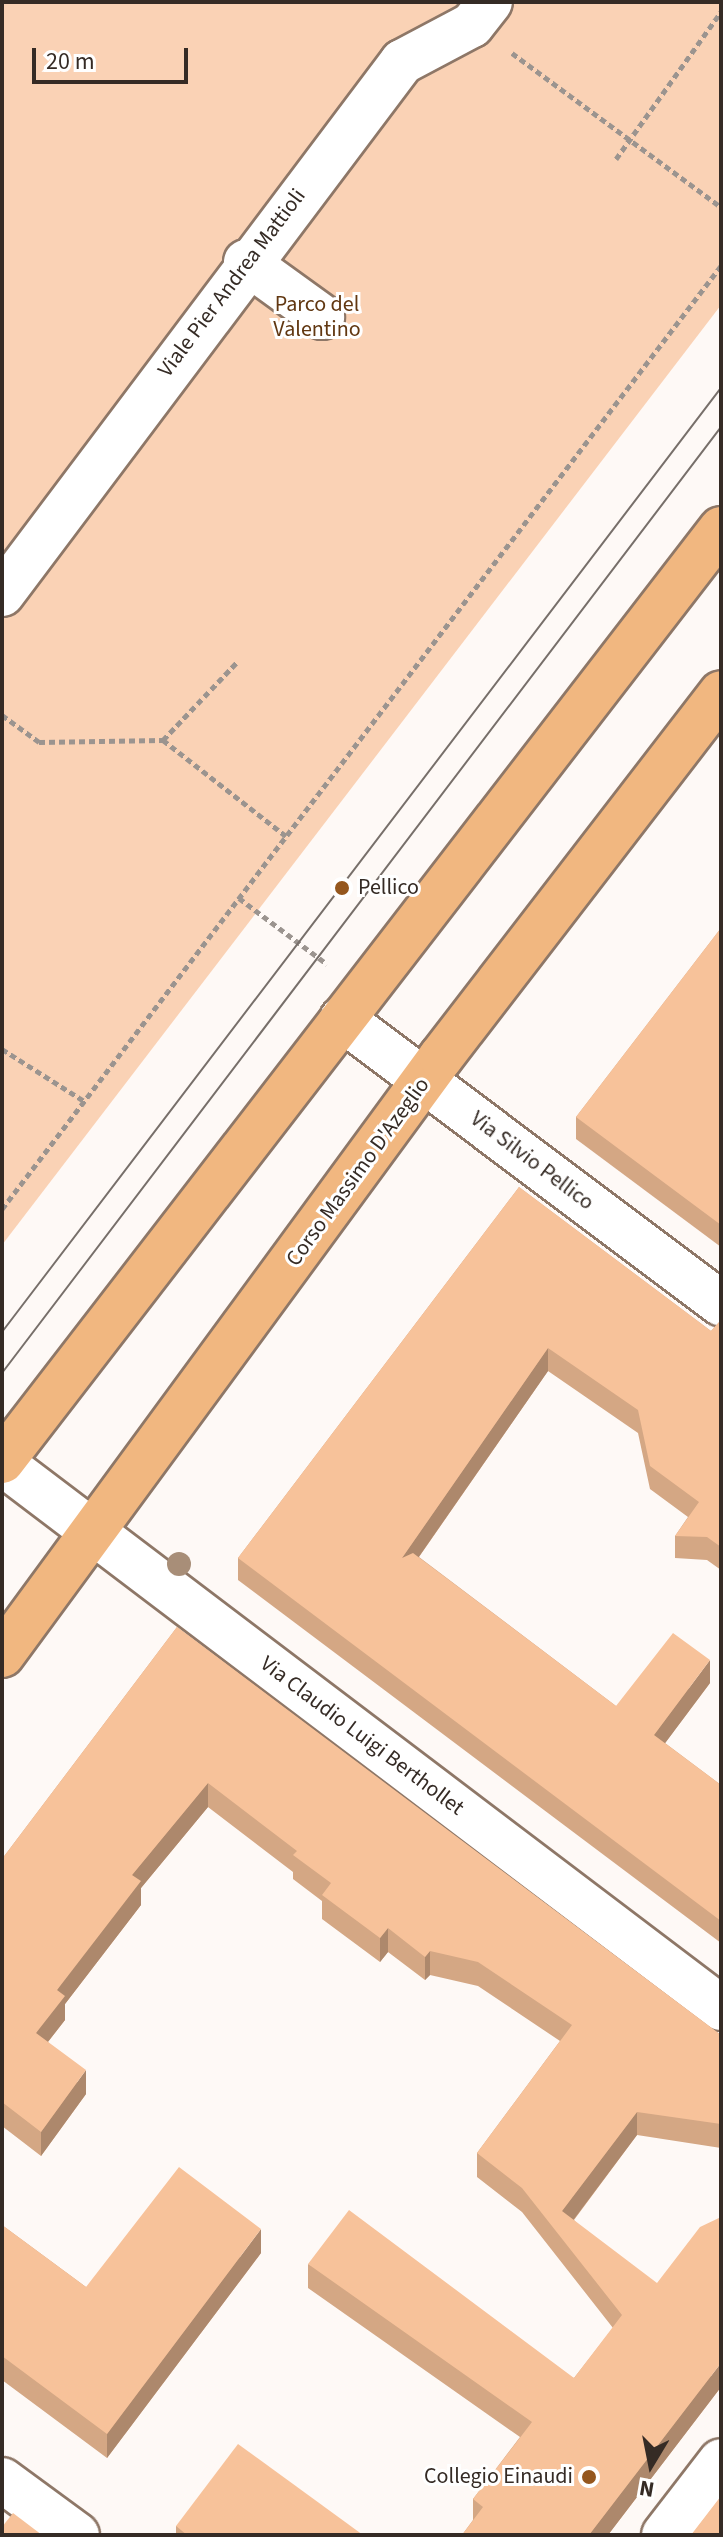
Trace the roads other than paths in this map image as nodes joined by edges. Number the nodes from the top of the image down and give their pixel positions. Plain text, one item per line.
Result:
1 (481, 13) edge
2 (246, 262) junction
3 (322, 317) dead end
4 (714, 554) edge
5 (2, 594) edge
6 (721, 693) edge
7 (342, 1019) junction
8 (424, 1080) junction
9 (721, 1304) edge
10 (2, 1462) edge
11 (96, 1534) junction
12 (2, 1655) edge
13 (721, 2008) edge
14 (721, 2461) edge
15 (2, 2480) edge
16 (77, 2535) edge
17 (664, 2535) edge

1 - 2 street, Viale Pier Andrea Mattioli
2 - 3 street
2 - 5 street, Viale Pier Andrea Mattioli
4 - 7 main road
6 - 8 main road, Corso Massimo D'Azeglio
7 - 8 street, Via Silvio Pellico
7 - 10 main road
8 - 9 street, Via Silvio Pellico
8 - 11 main road, Corso Massimo D'Azeglio
10 - 11 street, Via Claudio Luigi Berthollet
11 - 12 main road, Corso Massimo D'Azeglio
11 - 13 street, Via Claudio Luigi Berthollet
14 - 17 street
15 - 16 street

